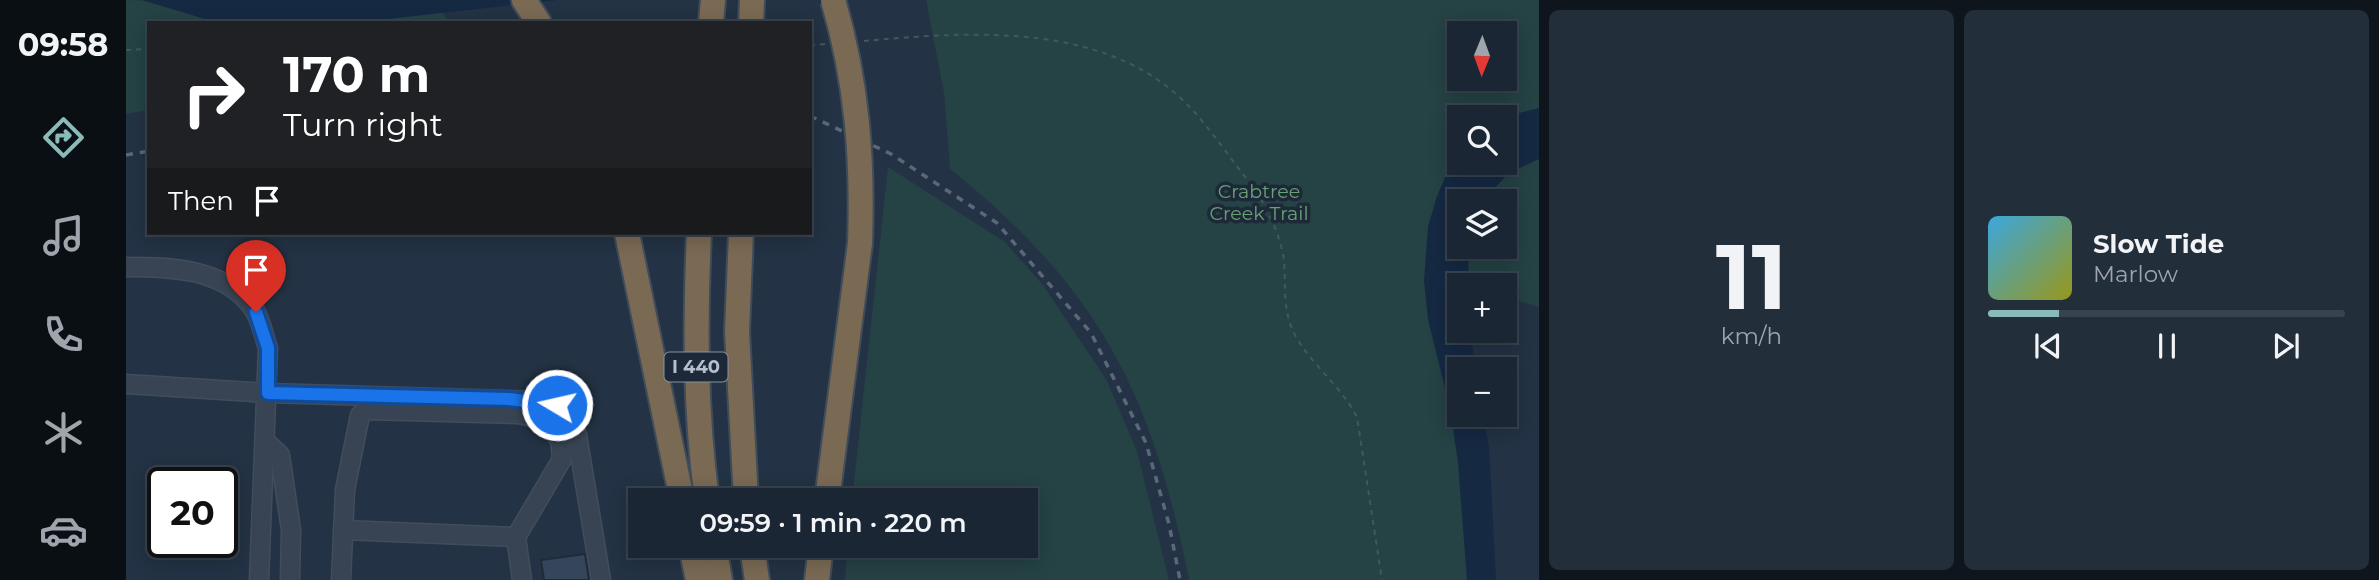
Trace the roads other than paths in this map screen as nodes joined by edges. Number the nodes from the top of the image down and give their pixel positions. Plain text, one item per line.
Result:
1 (524, 0) edge
2 (713, 0) edge
3 (752, 0) edge
4 (833, 0) edge
5 (538, 21) edge
6 (711, 21) edge
7 (751, 21) edge
8 (627, 235) edge
9 (699, 235) edge
10 (741, 235) edge
11 (126, 267) edge
12 (126, 384) edge
13 (268, 393) junction
14 (266, 442) junction
15 (680, 488) edge
16 (705, 488) edge
17 (745, 488) edge
18 (829, 488) edge
19 (343, 530) junction
20 (516, 537) junction
21 (693, 558) edge
22 (715, 558) edge
23 (754, 558) edge
24 (820, 558) edge
25 (259, 580) edge
26 (289, 580) edge
27 (341, 580) edge
28 (522, 580) edge
29 (600, 580) edge
30 (698, 580) edge
31 (720, 580) edge
32 (757, 580) edge
33 (817, 580) edge

1 - 5 highway
2 - 6 highway
3 - 7 highway
4 - 18 highway, bridge
8 - 15 highway
9 - 16 highway, I 440
10 - 17 highway, I 440
11 - 13 street
12 - 13 street
13 - 14 street
13 - 29 street
14 - 25 street
14 - 26 street
19 - 20 street
19 - 20 street
19 - 27 street
20 - 28 street
21 - 30 highway
22 - 31 highway
23 - 32 highway
24 - 33 highway

